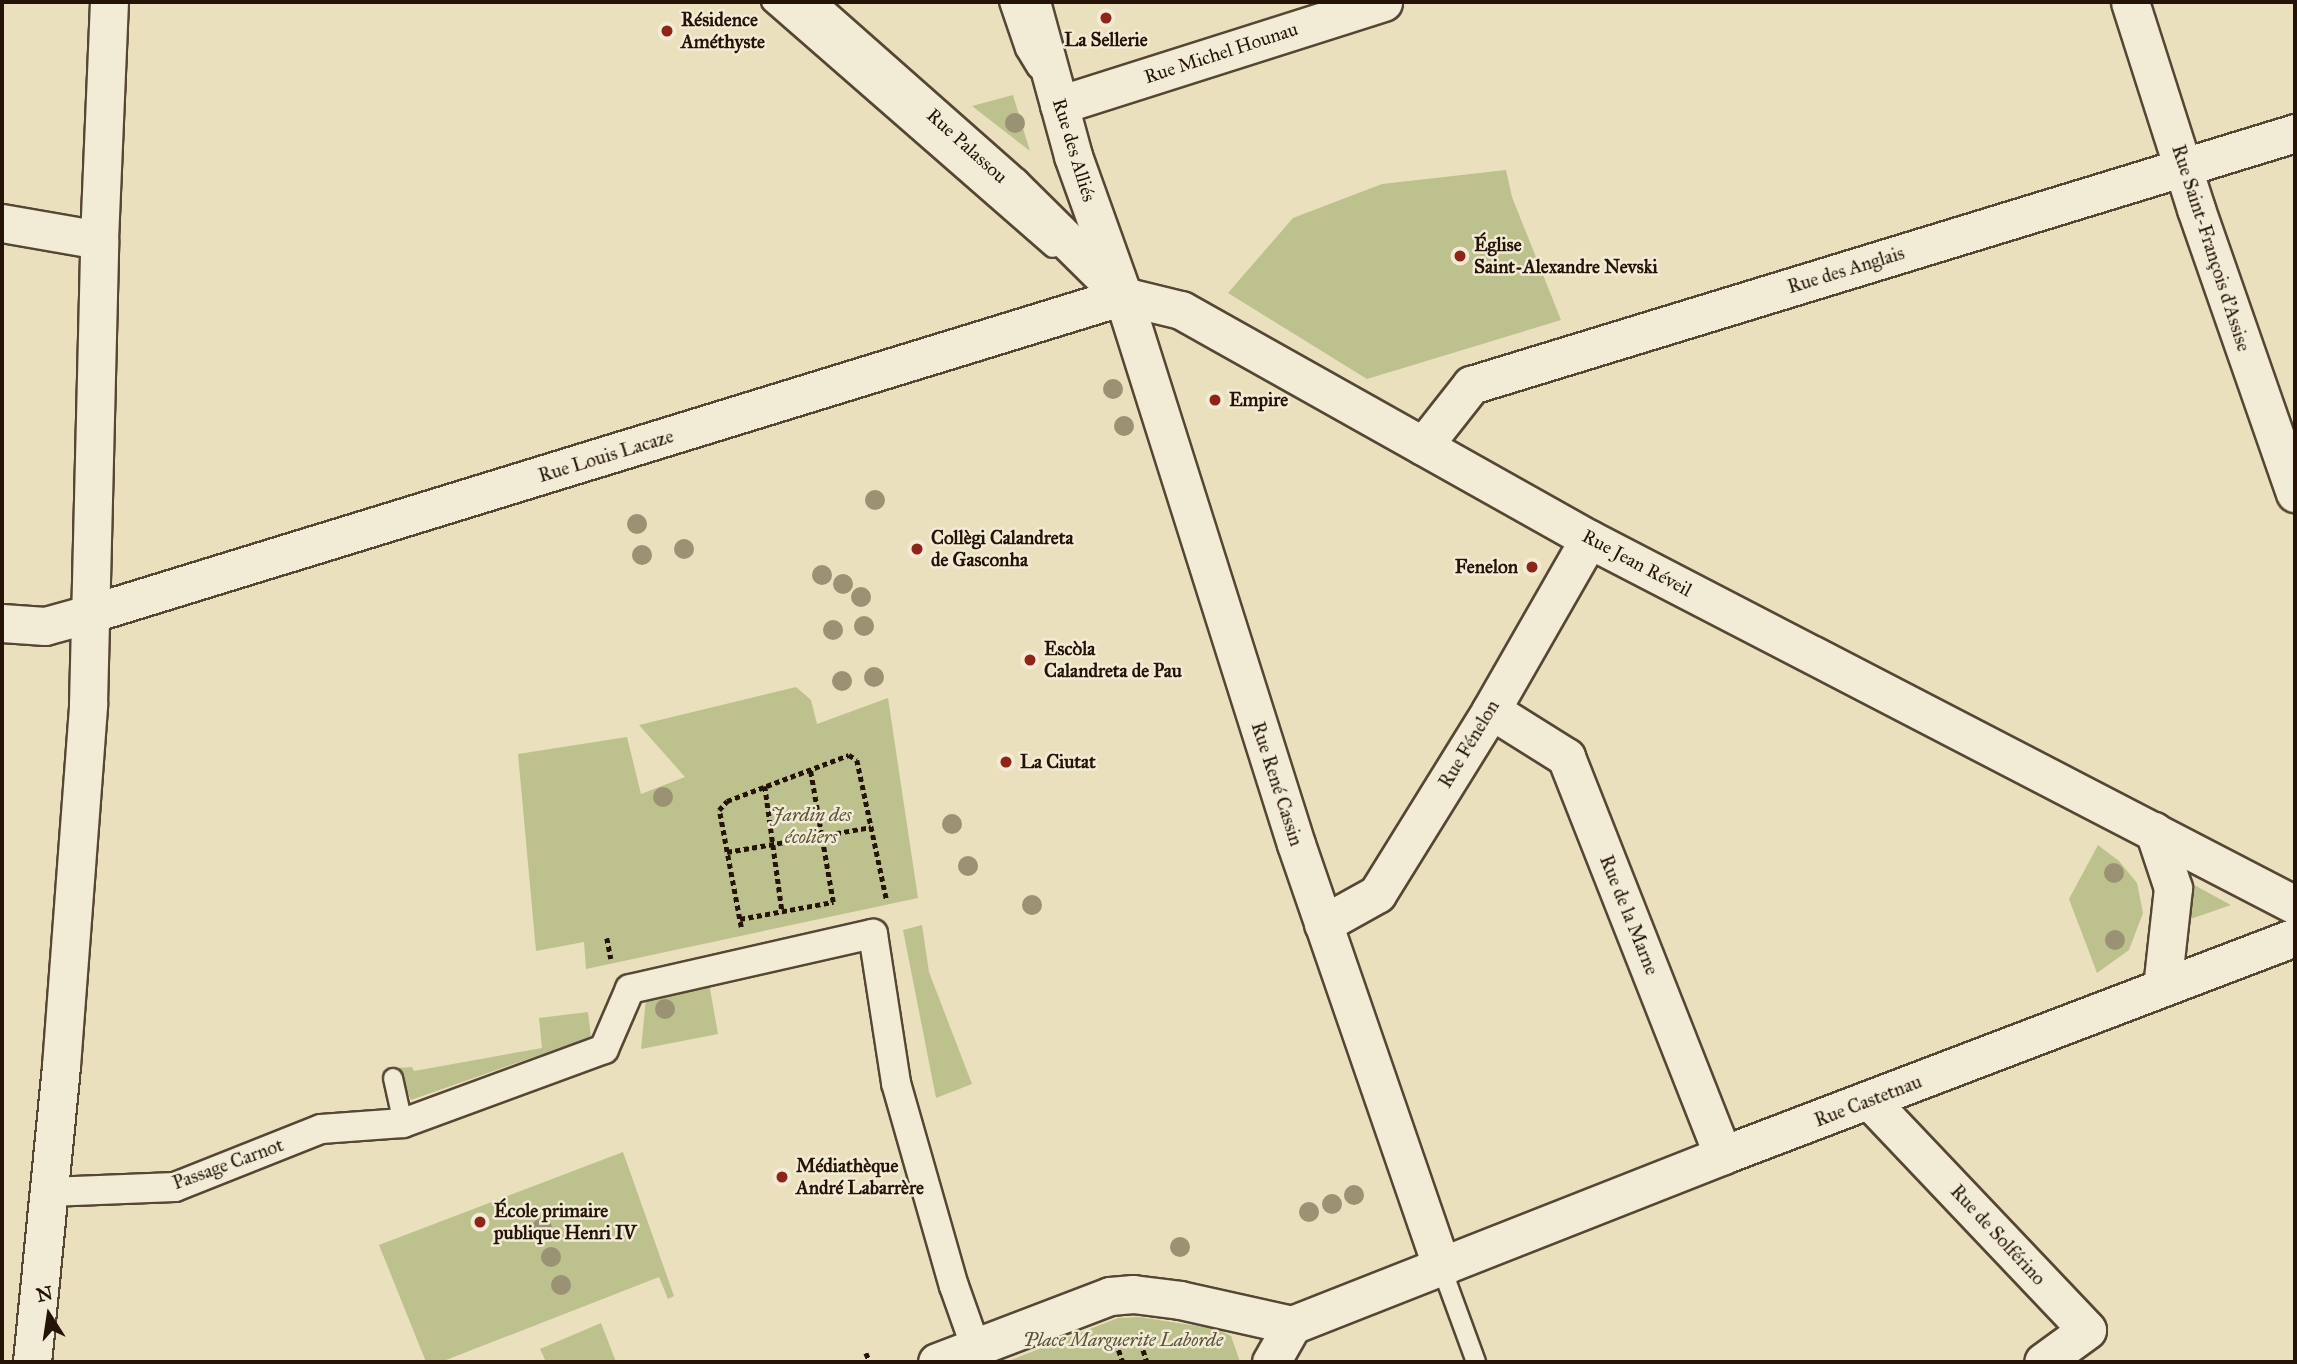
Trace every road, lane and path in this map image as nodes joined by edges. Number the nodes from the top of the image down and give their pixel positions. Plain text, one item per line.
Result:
1 (109, 2) edge
2 (771, 2) edge
3 (804, 2) edge
4 (1009, 2) edge
5 (1031, 2) edge
6 (1383, 2) edge
7 (2130, 2) edge
8 (1059, 105) junction
9 (2295, 133) edge
10 (2183, 166) junction
11 (2, 223) edge
12 (99, 240) junction
13 (1123, 296) junction
14 (1423, 446) junction
15 (2295, 493) edge
16 (1589, 539) junction
17 (89, 614) junction
18 (2, 623) edge
19 (1491, 710) junction
20 (810, 769) junction
21 (765, 786) junction
22 (871, 827) junction
23 (2154, 831) junction
24 (822, 836) junction
25 (773, 844) junction
26 (727, 852) junction
27 (2295, 905) edge
28 (782, 910) junction
29 (739, 919) junction
30 (1323, 924) junction
31 (873, 934) junction
32 (2295, 937) edge
33 (746, 962) junction
34 (2162, 987) junction
35 (393, 1078) dead end
36 (1870, 1101) junction
37 (403, 1123) junction
38 (1723, 1155) junction
39 (49, 1192) junction
40 (1442, 1269) junction
41 (1292, 1325) junction
42 (1121, 1327) dead end
43 (1129, 1330) dead end
44 (976, 1348) junction
45 (866, 1353) dead end
46 (32, 1362) edge
47 (870, 1362) edge
48 (937, 1362) edge
49 (1123, 1362) edge
50 (1147, 1362) edge
51 (1271, 1362) edge
52 (1476, 1362) edge
53 (2043, 1362) edge

1 - 12 street
2 - 13 lane
3 - 13 street, Rue Palassou
4 - 8 lane
5 - 8 street, Rue des Alliés
6 - 8 street, Rue Michel Hounau
7 - 10 street, Rue Saint-François d'Assise
8 - 13 street, Rue des Alliés
9 - 10 street, Rue des Anglais
10 - 14 street, Rue des Anglais
10 - 15 street, Rue Saint-François d'Assise
11 - 12 street
12 - 17 street
13 - 14 street, Rue Jean Réveil
13 - 17 street, Rue Louis Lacaze
13 - 30 street, Rue René Cassin
14 - 16 street, Rue Jean Réveil
16 - 19 street, Rue Fénelon
16 - 23 street, Rue Jean Réveil
17 - 18 street, Rue Louis Lacaze
17 - 39 street
19 - 30 street, Rue Fénelon
19 - 38 street, Rue de la Marne
20 - 21 path
20 - 22 path
20 - 24 path
21 - 25 path
21 - 26 path
22 - 24 path
22 - 31 path
23 - 27 street, Rue Jean Réveil
23 - 34 street
24 - 25 path
24 - 28 path
25 - 26 path
25 - 28 path
26 - 29 path
28 - 29 path
29 - 33 path
30 - 40 street, Rue René Cassin
31 - 33 street
31 - 44 street
32 - 34 street, Rue Castetnau
33 - 37 street, Passage Carnot
34 - 36 street, Rue Castetnau
35 - 37 lane
36 - 38 street, Rue Castetnau
36 - 53 street, Rue de Solférino
37 - 39 street, Passage Carnot
38 - 40 street, Rue Castetnau
39 - 46 street
40 - 41 street
40 - 52 lane
41 - 44 street
41 - 51 street
42 - 49 path
43 - 50 path
44 - 48 street
45 - 47 path

